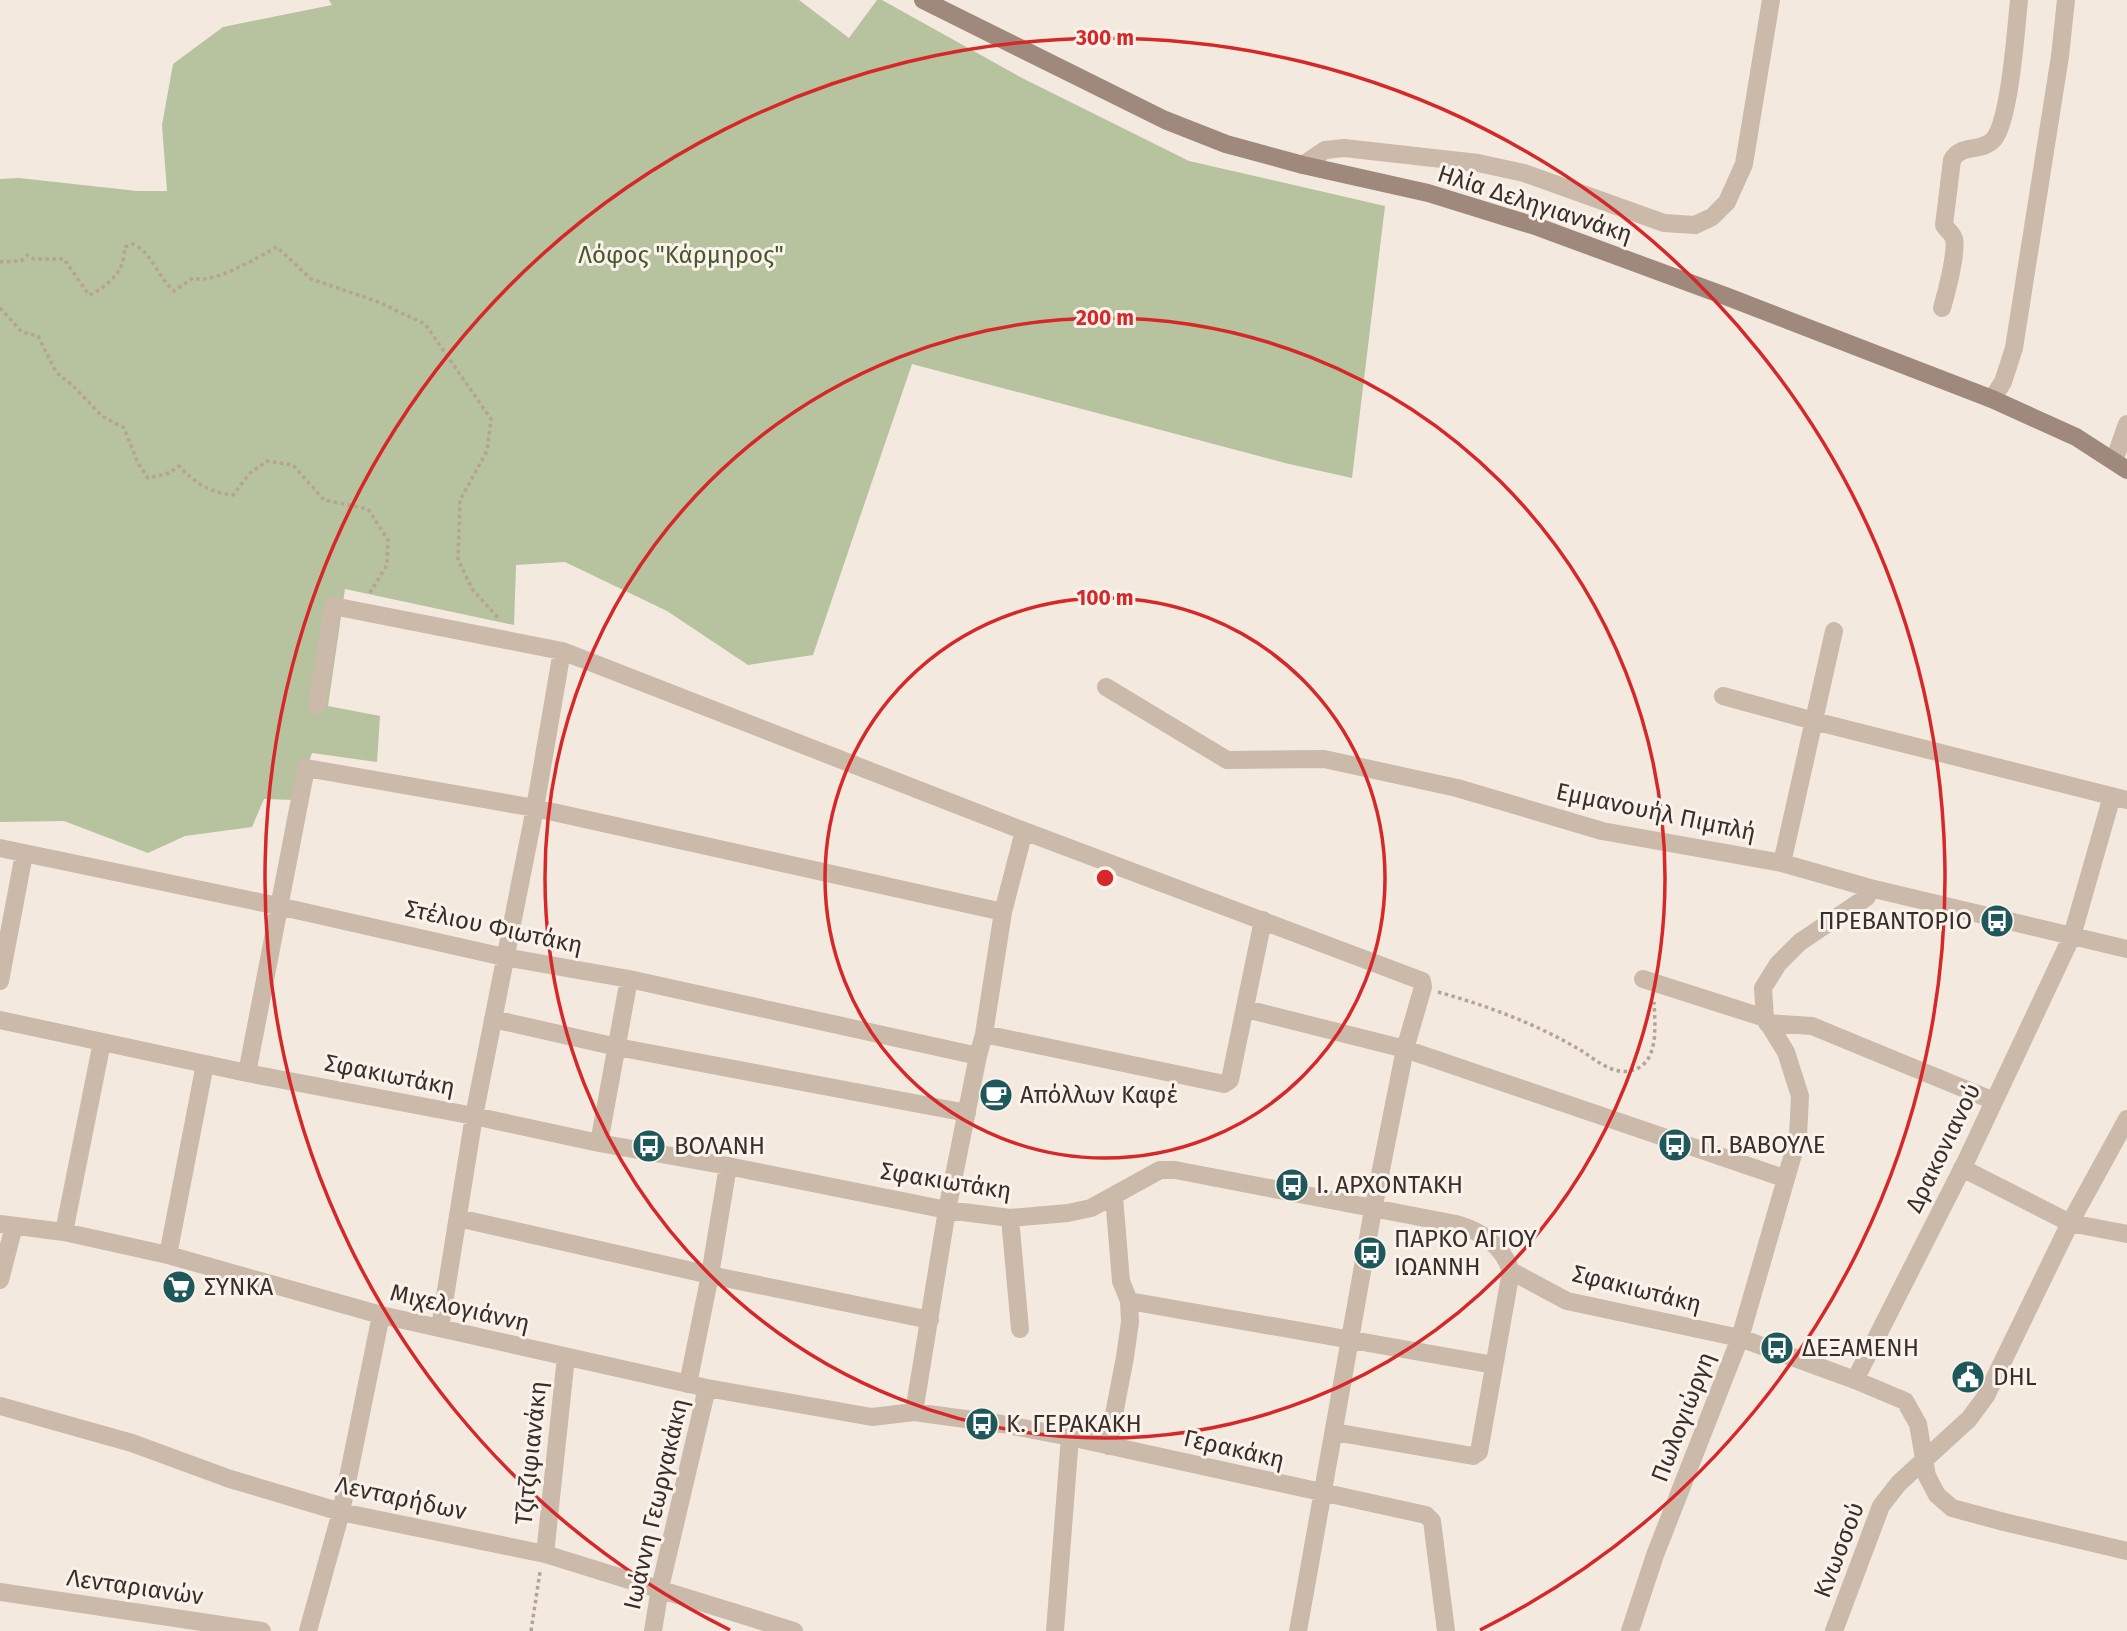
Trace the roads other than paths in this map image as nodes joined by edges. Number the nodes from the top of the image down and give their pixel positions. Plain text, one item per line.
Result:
1 (923, 0) edge
2 (1771, 0) edge
3 (2019, 0) edge
4 (2066, 0) edge
5 (1303, 165) junction
6 (1942, 308) dead end
7 (1992, 399) junction
8 (2127, 424) edge
9 (2123, 463) edge
10 (1834, 631) dead end
11 (562, 650) junction
12 (1106, 687) dead end
13 (1723, 696) dead end
14 (317, 705) dead end
15 (1814, 721) junction
16 (2120, 798) edge
17 (535, 808) junction
18 (1024, 831) junction
19 (0, 848) edge
20 (24, 854) junction
21 (1782, 863) junction
22 (1870, 888) junction
23 (278, 905) junction
24 (1003, 912) junction
25 (1263, 920) junction
26 (2072, 936) junction
27 (2127, 949) edge
28 (504, 957) junction
29 (629, 979) junction
30 (1648, 980) road end
31 (0, 981) edge
32 (1246, 1009) junction
33 (493, 1018) junction
34 (0, 1020) edge
35 (1766, 1020) junction
36 (984, 1034) junction
37 (102, 1042) junction
38 (617, 1047) junction
39 (1405, 1049) junction
40 (978, 1056) junction
41 (205, 1064) junction
42 (247, 1073) junction
43 (1994, 1101) junction
44 (967, 1113) junction
45 (474, 1115) junction
46 (2127, 1119) edge
47 (599, 1143) junction
48 (728, 1166) junction
49 (1962, 1168) junction
50 (1784, 1178) junction
51 (1114, 1197) junction
52 (947, 1210) junction
53 (1373, 1210) junction
54 (458, 1217) junction
55 (1010, 1218) junction
56 (2070, 1223) junction
57 (7, 1225) edge
58 (64, 1232) junction
59 (2127, 1234) edge
60 (168, 1255) junction
61 (1511, 1271) junction
62 (710, 1275) junction
63 (0, 1280) edge
64 (1129, 1301) junction
65 (381, 1315) junction
66 (930, 1321) junction
67 (440, 1328) junction
68 (1020, 1329) dead end
69 (1352, 1338) junction
70 (1740, 1338) junction
71 (566, 1357) junction
72 (1494, 1365) junction
73 (1855, 1380) junction
74 (688, 1384) junction
75 (707, 1388) junction
76 (0, 1406) edge
77 (914, 1412) junction
78 (1334, 1432) junction
79 (1070, 1437) junction
80 (1108, 1446) junction
81 (1923, 1461) junction
82 (1322, 1493) junction
83 (341, 1512) junction
84 (2127, 1551) edge
85 (545, 1554) junction
86 (660, 1588) junction
87 (0, 1592) edge
88 (262, 1631) edge
89 (308, 1631) edge
90 (653, 1631) edge
91 (794, 1631) edge
92 (1055, 1631) edge
93 (1298, 1631) edge
94 (1446, 1631) edge
95 (1630, 1631) edge
96 (1834, 1631) edge

1 - 5 street, Ηλία Δεληγιαννάκη
2 - 5 street
3 - 6 street
4 - 7 street
5 - 7 street, Ηλία Δεληγιαννάκη
7 - 9 street, Ηλία Δεληγιαννάκη
8 - 9 street
10 - 15 street
11 - 14 street
11 - 17 street
11 - 18 street
12 - 21 street, Εµµανουήλ Πιµπλή
13 - 15 street
15 - 16 street
15 - 21 street
16 - 26 street, Δρακονιανού
17 - 23 street
17 - 24 street
17 - 28 street
18 - 24 street
18 - 25 street
19 - 20 street, Στέλιου Φιωτάκη
20 - 23 street, Στέλιου Φιωτάκη
20 - 31 street
21 - 22 street, Εµµανουήλ Πιµπλή
22 - 26 street, Εµµανουήλ Πιµπλή
22 - 35 street
23 - 28 street, Στέλιου Φιωτάκη
23 - 42 street
24 - 36 street
25 - 32 street
25 - 39 street
26 - 27 street, Εµµανουήλ Πιµπλή
26 - 43 street, Δρακονιανού
28 - 29 street, Στέλιου Φιωτάκη
28 - 33 street
29 - 38 street
29 - 40 street, Στέλιου Φιωτάκη
30 - 35 street
32 - 36 street
32 - 39 street
33 - 38 street
33 - 45 street
34 - 37 street, Σφακιωτάκη
35 - 43 street
35 - 50 street, Πωλογιώργη
36 - 40 street
37 - 41 street, Σφακιωτάκη
37 - 58 street
38 - 44 street
38 - 47 street
39 - 50 street
39 - 53 street
40 - 44 street
41 - 42 street, Σφακιωτάκη
41 - 60 street
42 - 45 street, Σφακιωτάκη
43 - 49 street, Δρακονιανού
44 - 52 street
45 - 47 street, Σφακιωτάκη
45 - 54 street
46 - 56 street, Κνωσσού
47 - 48 street, Σφακιωτάκη
48 - 52 street, Σφακιωτάκη
48 - 62 street
49 - 56 street
49 - 73 street, Δρακονιανού
50 - 70 street, Πωλογιώργη
51 - 53 street, Σφακιωτάκη
51 - 55 street, Σφακιωτάκη
51 - 64 street
52 - 55 street, Σφακιωτάκη
52 - 66 street
53 - 61 street, Σφακιωτάκη
53 - 69 street
54 - 62 street
54 - 67 street
55 - 68 street
56 - 59 street
56 - 81 street, Κνωσσού
57 - 58 street, Μιχελογιάννη
57 - 63 street
58 - 60 street, Μιχελογιάννη
60 - 65 street, Μιχελογιάννη
61 - 70 street, Σφακιωτάκη
61 - 72 street
62 - 66 street
62 - 74 street
64 - 69 street
64 - 80 street
65 - 67 street, Μιχελογιάννη
65 - 83 street
66 - 77 street
67 - 71 street, Μιχελογιάννη
69 - 72 street
69 - 78 street
70 - 73 street, Σφακιωτάκη
70 - 95 street, Πωλογιώργη
71 - 74 street, Μιχελογιάννη
71 - 85 street, Τζιτζιφιανάκη
72 - 78 street
73 - 81 street, Σφακιωτάκη
74 - 75 street, Μιχελογιάννη
75 - 77 street, Μιχελογιάννη
75 - 86 street, Ιωάννη Γεωργακάκη
76 - 83 street, Λενταρήδων
77 - 79 street, Γερακάκη
78 - 82 street
79 - 80 street, Γερακάκη
79 - 92 street
80 - 82 street, Γερακάκη
81 - 84 street, Σφακιωτάκη
81 - 96 street, Κνωσσού
82 - 93 street
82 - 94 street, Γερακάκη
83 - 85 street, Λενταρήδων
83 - 89 street
85 - 86 street, Λενταρήδων
86 - 90 street, Ιωάννη Γεωργακάκη
86 - 91 street, Λενταρήδων
87 - 88 street, Λενταριανών

